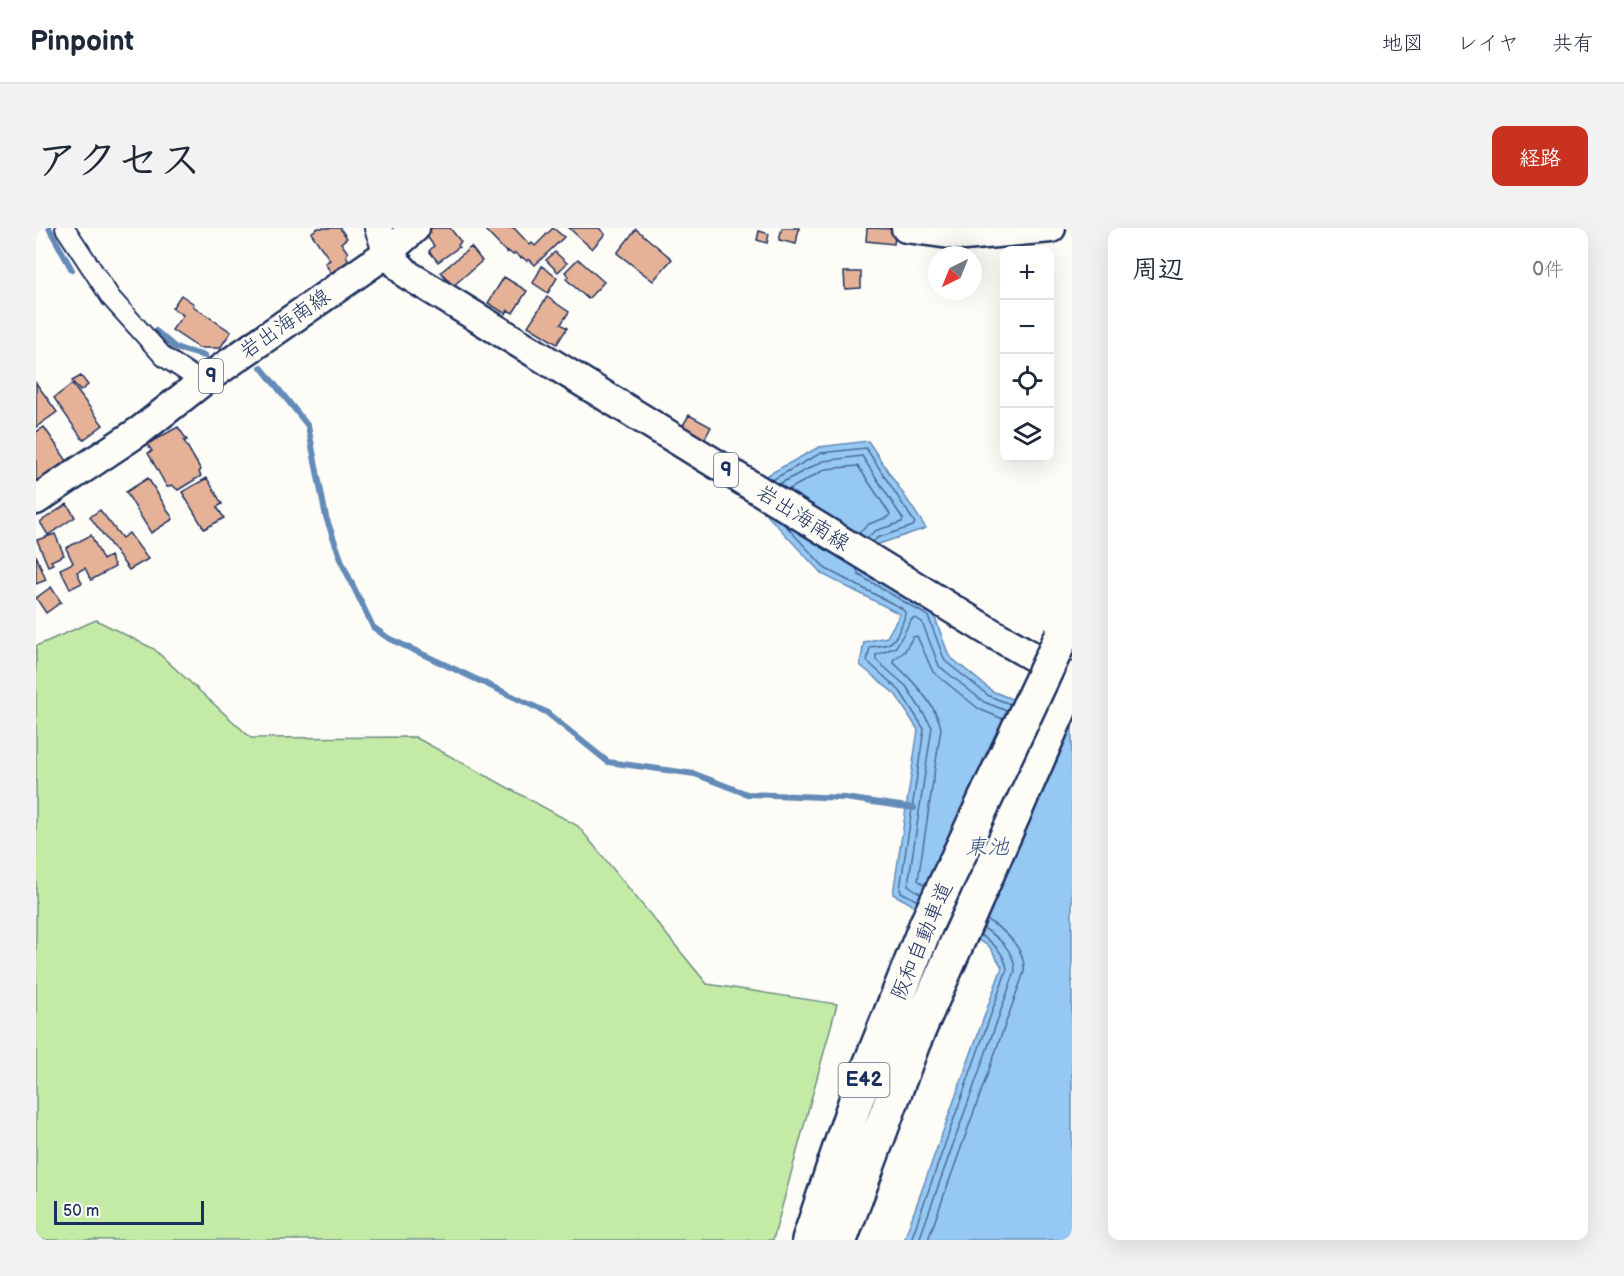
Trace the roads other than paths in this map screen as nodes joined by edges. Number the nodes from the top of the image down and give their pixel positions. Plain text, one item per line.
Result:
1 (65, 228) edge
2 (415, 228) edge
3 (906, 228) edge
4 (1051, 228) edge
5 (383, 241) edge
6 (202, 382) junction
7 (36, 500) edge
8 (1067, 627) edge
9 (1072, 680) edge
10 (809, 1240) edge
11 (840, 1240) edge

1 - 6 street
2 - 5 main road, 岩出海南線 / 9
3 - 4 main road
5 - 6 main road, 岩出海南線 / 9
5 - 9 main road, 岩出海南線 / 9
6 - 7 main road, 岩出海南線 / 9
8 - 10 highway, 阪和自動車道 / E42, bridge
9 - 11 highway, 阪和自動車道 / E42

